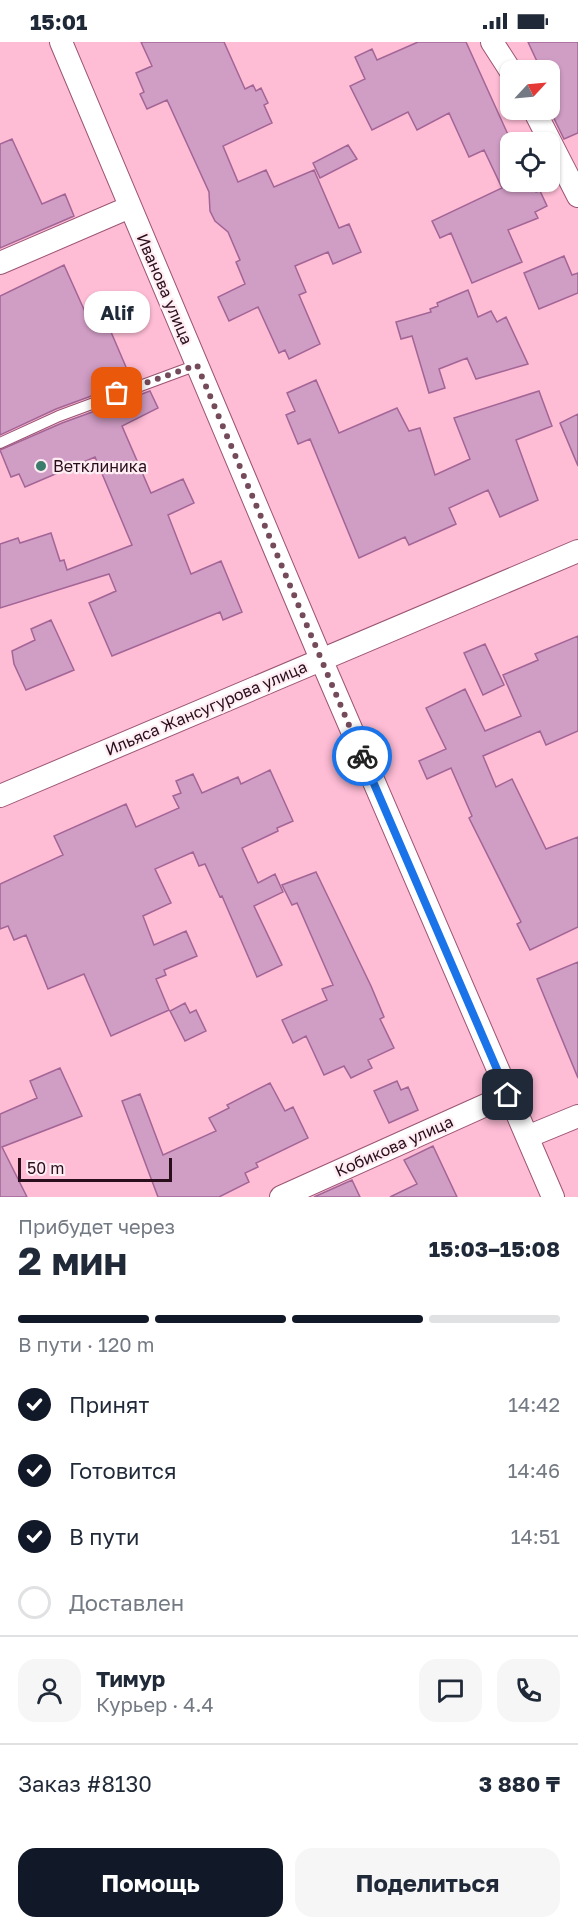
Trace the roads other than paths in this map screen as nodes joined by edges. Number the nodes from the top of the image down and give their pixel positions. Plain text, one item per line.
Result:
1 (61, 42) edge
2 (492, 42) edge
3 (504, 60) edge
4 (539, 120) edge
5 (578, 196) edge
6 (130, 207) junction
7 (0, 263) edge
8 (197, 365) junction
9 (0, 443) edge
10 (578, 551) edge
11 (321, 659) junction
12 (0, 796) edge
13 (508, 1095) junction
14 (578, 1116) edge
15 (527, 1137) junction
16 (281, 1197) edge
17 (553, 1197) edge

1 - 6 street, Иванова улица
2 - 3 street
4 - 5 street
6 - 7 street
6 - 8 street, Иванова улица
8 - 9 lane
8 - 11 street, Иванова улица
10 - 11 street, Ильяса Жансугурова улица
11 - 12 street, Ильяса Жансугурова улица
11 - 13 street, Иванова улица
13 - 15 street, Иванова улица
13 - 16 street, Кобикова улица
14 - 15 street
15 - 17 street, Иванова улица

